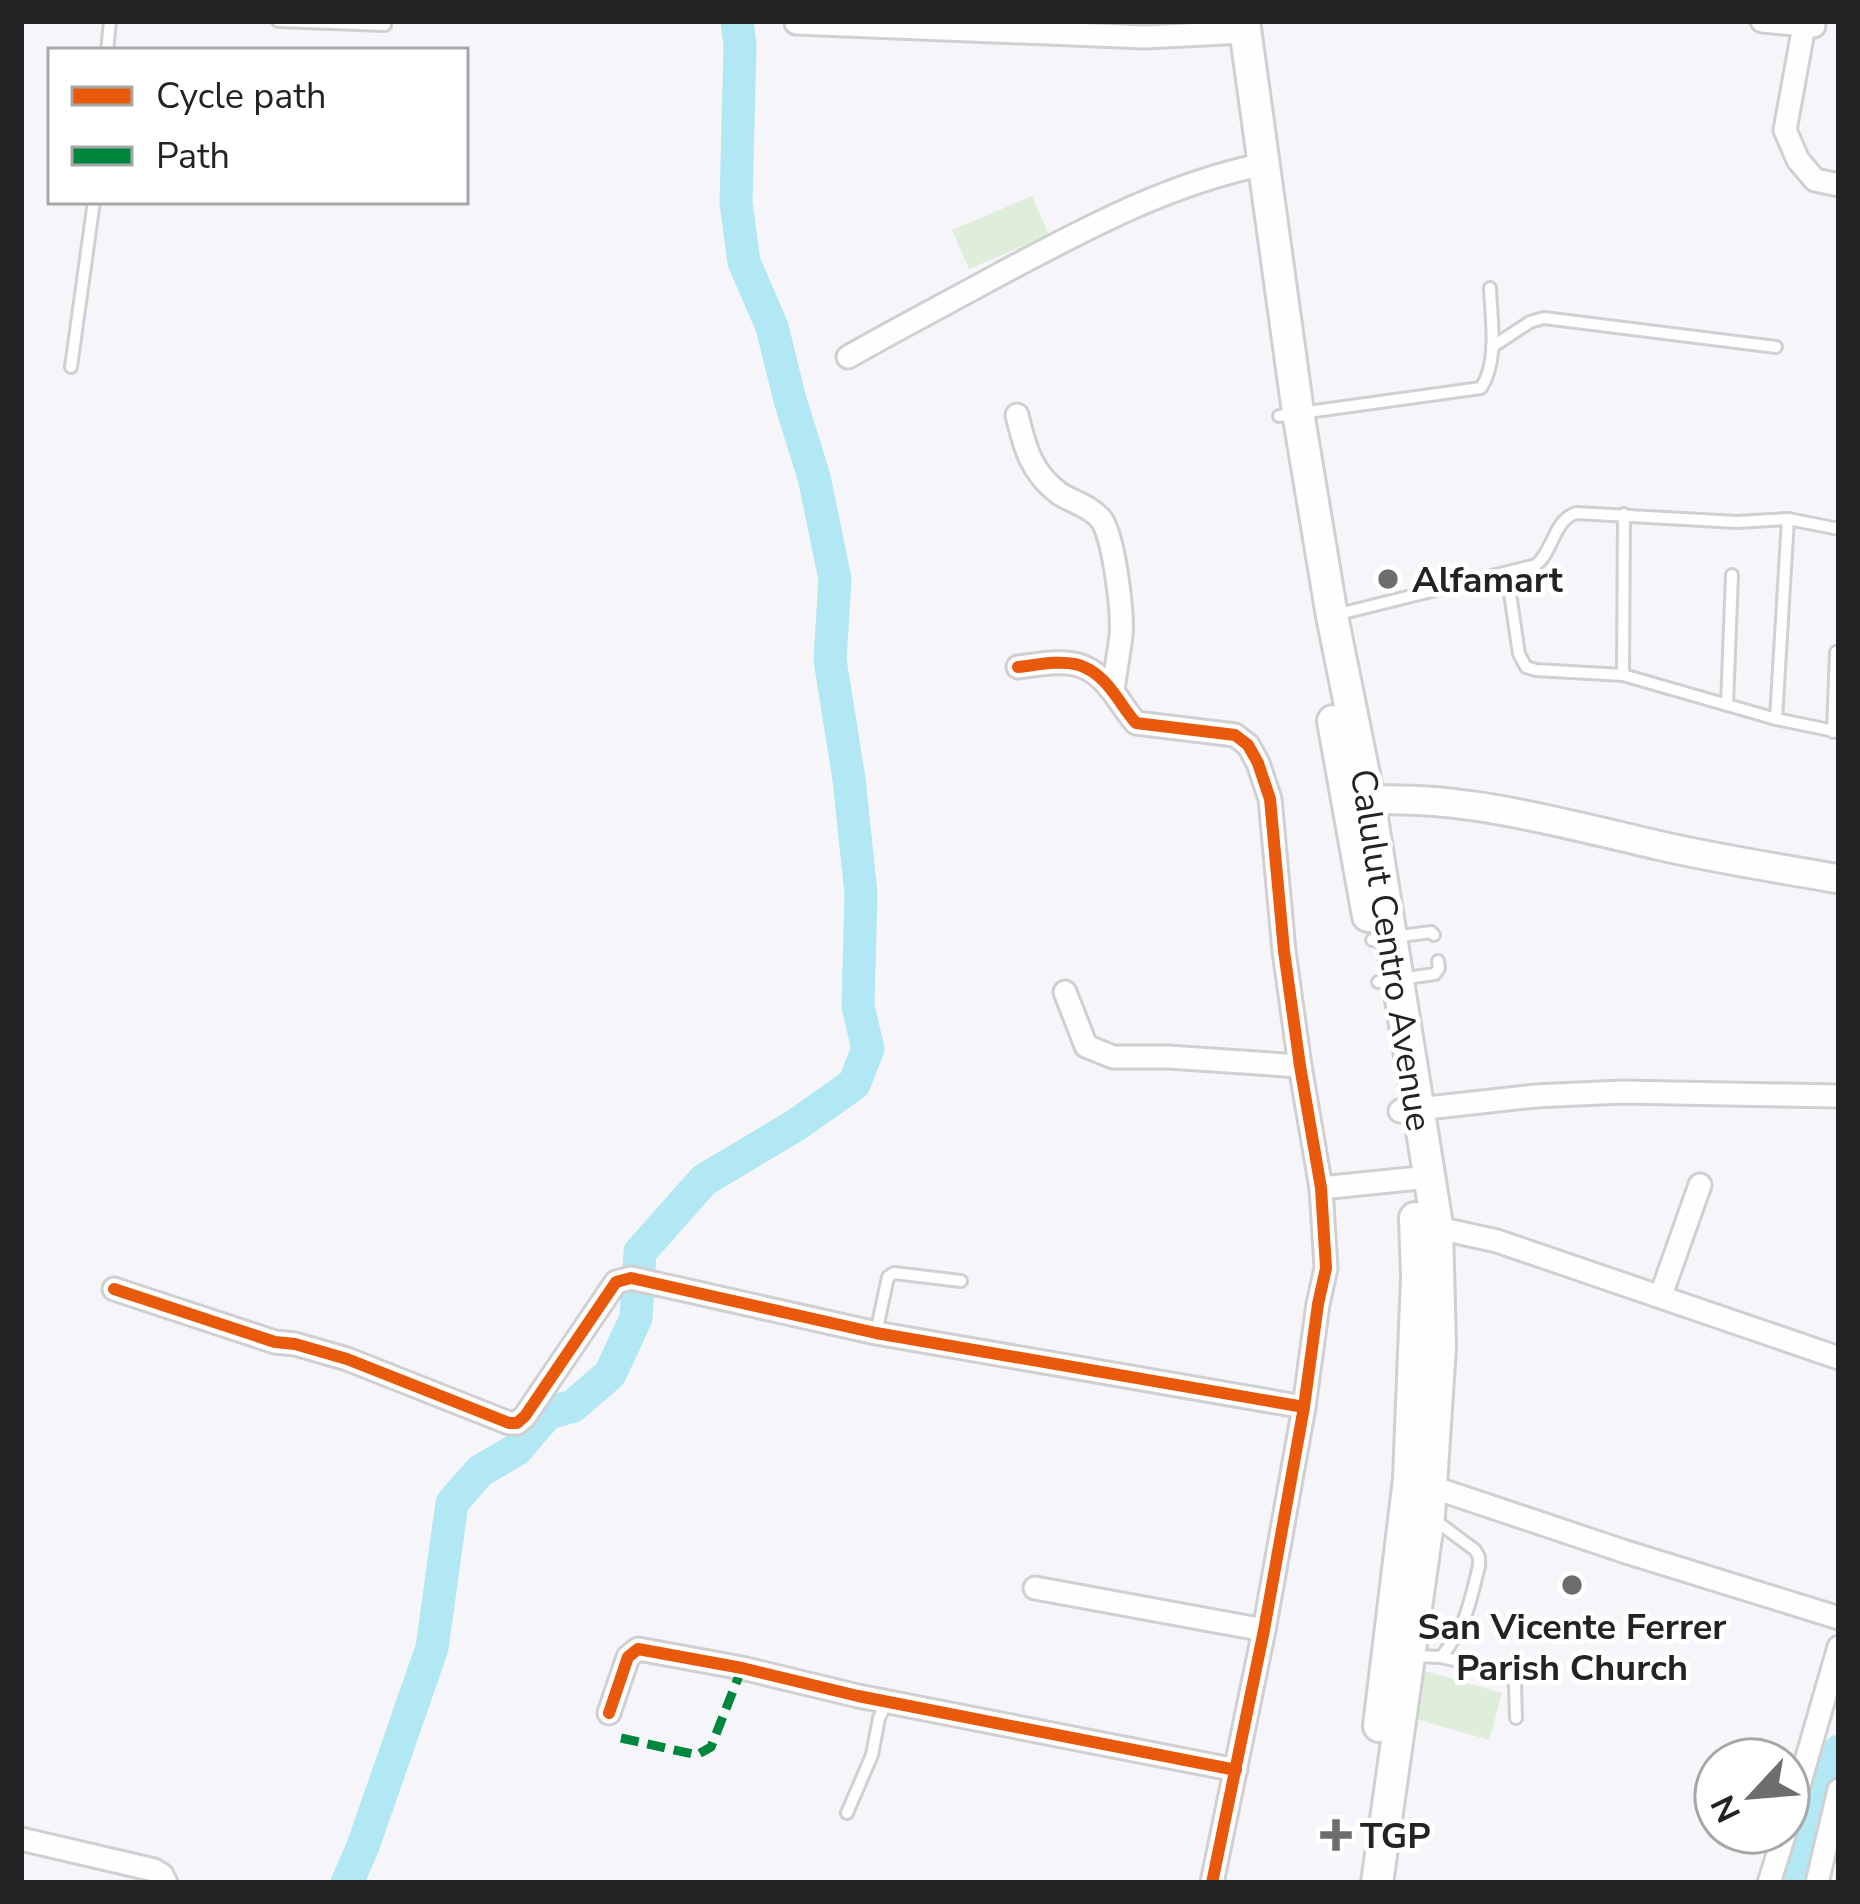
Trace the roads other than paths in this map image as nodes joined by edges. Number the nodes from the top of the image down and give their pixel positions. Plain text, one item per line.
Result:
1 (278, 21) edge
2 (1762, 21) edge
3 (796, 23) edge
4 (385, 25) dead end
5 (1236, 27) edge
6 (1255, 166) junction
7 (1839, 185) edge
8 (94, 204) edge
9 (1490, 288) dead end
10 (1492, 347) junction
11 (1776, 347) dead end
12 (848, 357) dead end
13 (71, 368) dead end
14 (1288, 414) junction
15 (1017, 415) dead end
16 (1624, 514) junction
17 (1789, 519) junction
18 (1839, 529) edge
19 (1507, 573) junction
20 (1732, 574) dead end
21 (1332, 616) junction
22 (1836, 652) dead end
23 (1018, 667) dead end
24 (1622, 675) junction
25 (1113, 691) junction
26 (1727, 705) junction
27 (1776, 719) junction
28 (1836, 732) edge
29 (1358, 800) junction
30 (1839, 879) edge
31 (1434, 935) dead end
32 (1382, 938) junction
33 (1438, 961) dead end
34 (1388, 980) junction
35 (1065, 992) dead end
36 (1300, 1066) junction
37 (1839, 1096) edge
38 (1410, 1110) junction
39 (1419, 1178) junction
40 (1700, 1185) dead end
41 (1322, 1188) junction
42 (1426, 1226) junction
43 (961, 1281) dead end
44 (114, 1288) dead end
45 (1661, 1295) junction
46 (876, 1333) junction
47 (1839, 1358) edge
48 (1304, 1406) junction
49 (1423, 1494) junction
50 (1035, 1588) dead end
51 (1839, 1618) edge
52 (1264, 1630) junction
53 (1839, 1647) edge
54 (1399, 1655) junction
55 (1441, 1658) junction
56 (887, 1702) junction
57 (609, 1713) dead end
58 (1516, 1718) dead end
59 (1812, 1740) edge
60 (1236, 1770) junction
61 (1839, 1790) edge
62 (847, 1813) dead end
63 (21, 1839) edge
64 (166, 1883) edge
65 (1212, 1883) edge
66 (1359, 1883) edge
67 (1377, 1883) edge
68 (1817, 1883) edge

1 - 4 lane
2 - 7 street
3 - 5 street
5 - 6 main road, Calulut Centro Avenue
6 - 12 street
6 - 14 main road, Calulut Centro Avenue
8 - 13 lane
9 - 10 lane
10 - 11 lane
10 - 14 lane
14 - 21 main road, Calulut Centro Avenue
14 - 29 main road, Calulut Centro Avenue
15 - 25 street
16 - 17 lane
16 - 19 lane
16 - 24 lane
17 - 18 lane
17 - 27 lane
19 - 21 lane
19 - 24 lane
20 - 26 lane
21 - 29 main road, Calulut Centro Avenue
22 - 28 lane
23 - 25 street
24 - 26 lane
25 - 36 street
26 - 27 lane
27 - 28 lane
29 - 30 street
29 - 32 main road, Calulut Centro Avenue
31 - 32 lane
32 - 34 main road, Calulut Centro Avenue
33 - 34 lane
34 - 38 main road, Calulut Centro Avenue
35 - 36 street
36 - 41 street
37 - 38 street
38 - 39 main road, Calulut Centro Avenue
39 - 41 street
39 - 42 main road, Calulut Centro Avenue
40 - 45 street
41 - 48 street
42 - 45 street
42 - 49 main road, Calulut Centro Avenue
43 - 46 lane
44 - 46 street
45 - 47 street
46 - 48 street
48 - 52 street
49 - 51 street
49 - 54 main road, Calulut Centro Avenue
49 - 54 main road, Calulut Centro Avenue
49 - 55 lane
50 - 52 street
52 - 60 street
53 - 59 street
54 - 55 lane
54 - 66 main road, Calulut Centro Avenue
54 - 67 main road, Calulut Centro Avenue
55 - 58 lane
56 - 57 street
56 - 60 street
56 - 62 lane
60 - 65 street
61 - 68 street
63 - 64 street

